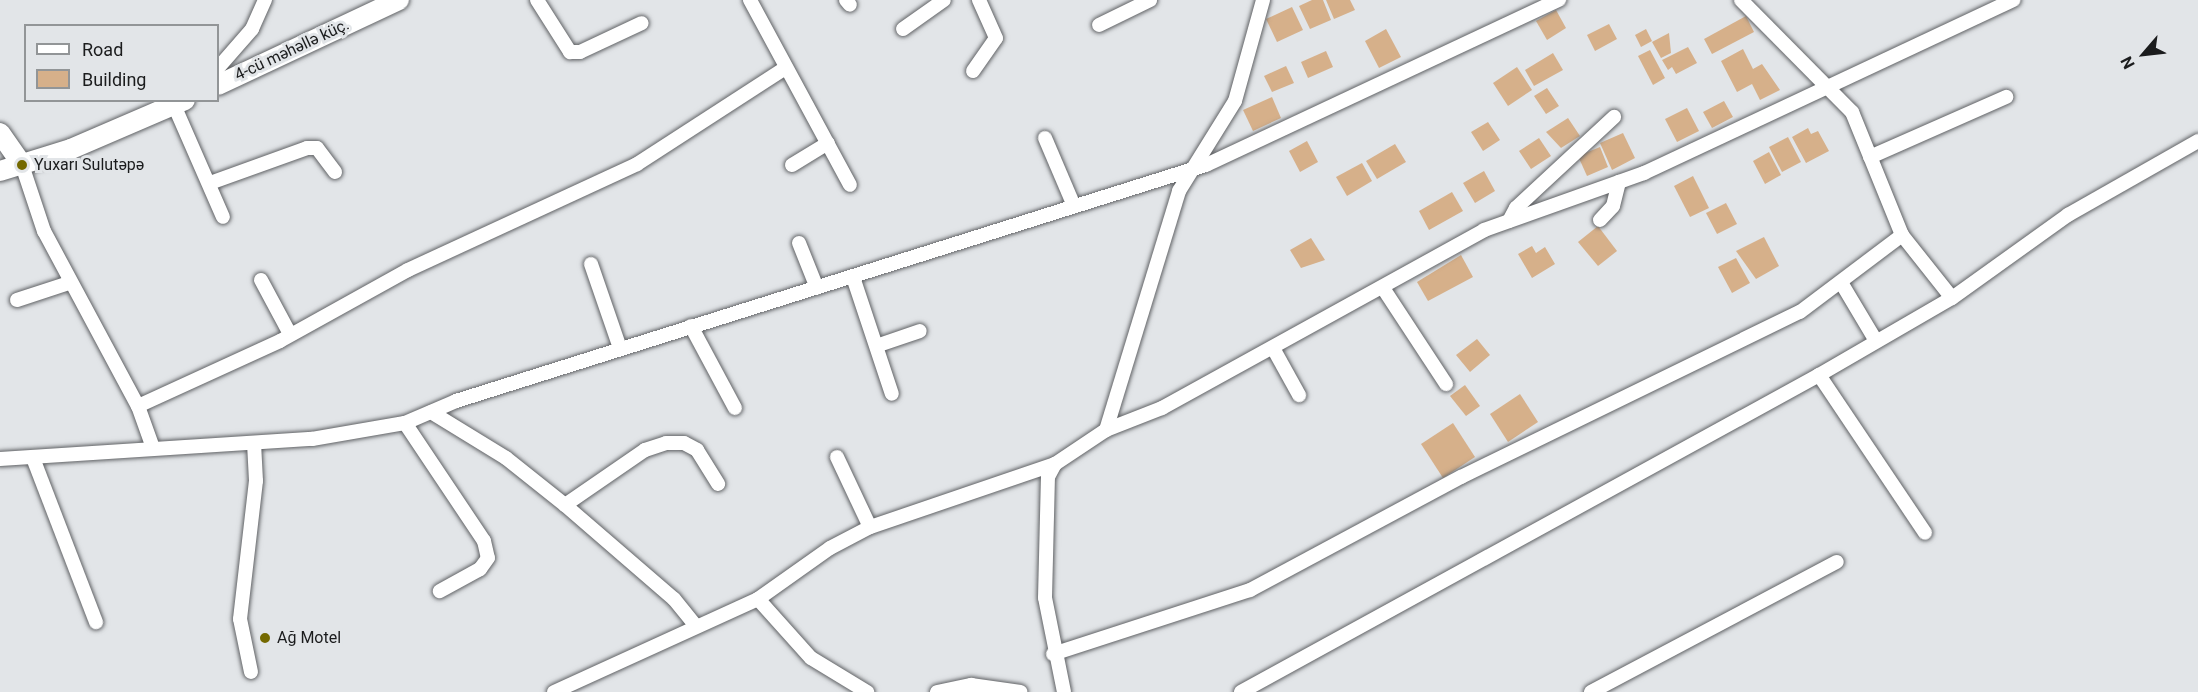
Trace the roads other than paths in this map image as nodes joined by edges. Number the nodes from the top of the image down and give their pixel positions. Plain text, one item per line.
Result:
1 (265, 0) edge
2 (399, 0) edge
3 (537, 0) edge
4 (944, 0) edge
5 (979, 0) edge
6 (1150, 0) edge
7 (1263, 0) edge
8 (1559, 0) edge
9 (1741, 0) edge
10 (2013, 0) edge
11 (752, 1) edge
12 (642, 23) dead end
13 (1099, 25) dead end
14 (903, 29) dead end
15 (219, 67) edge
16 (784, 69) junction
17 (973, 71) dead end
18 (219, 85) edge
19 (1828, 87) junction
20 (2006, 97) dead end
21 (180, 103) edge
22 (1614, 117) dead end
23 (0, 133) edge
24 (1045, 138) dead end
25 (2198, 141) edge
26 (828, 143) junction
27 (1870, 157) junction
28 (22, 165) junction
29 (792, 165) dead end
30 (0, 171) edge
31 (1188, 171) junction
32 (335, 172) dead end
33 (1619, 182) junction
34 (210, 183) junction
35 (850, 185) dead end
36 (1074, 206) junction
37 (223, 217) dead end
38 (1600, 220) dead end
39 (1509, 221) junction
40 (1902, 236) junction
41 (799, 243) dead end
42 (591, 264) dead end
43 (853, 277) junction
44 (261, 280) dead end
45 (69, 283) junction
46 (1842, 284) junction
47 (817, 288) junction
48 (1383, 288) junction
49 (1952, 297) junction
50 (17, 300) dead end
51 (691, 326) junction
52 (920, 331) dead end
53 (290, 334) junction
54 (1876, 341) junction
55 (879, 345) junction
56 (620, 348) junction
57 (1273, 348) junction
58 (1819, 375) junction
59 (1446, 384) dead end
60 (892, 394) dead end
61 (1299, 394) dead end
62 (138, 406) junction
63 (735, 408) dead end
64 (431, 411) junction
65 (405, 423) junction
66 (1106, 430) junction
67 (254, 444) junction
68 (153, 448) junction
69 (837, 457) dead end
70 (33, 458) junction
71 (0, 459) edge
72 (1055, 464) junction
73 (718, 484) dead end
74 (565, 505) junction
75 (870, 527) junction
76 (1925, 533) dead end
77 (1837, 562) dead end
78 (440, 591) dead end
79 (759, 599) junction
80 (96, 622) dead end
81 (696, 626) junction
82 (1053, 654) junction
83 (251, 672) dead end
84 (554, 692) edge
85 (867, 692) edge
86 (937, 692) edge
87 (1021, 692) edge
88 (1064, 692) edge
89 (1240, 692) edge
90 (1591, 692) edge

1 - 15 street
2 - 18 street, 4-cü məhəllə küç.
3 - 12 street
4 - 14 street
5 - 17 street
6 - 13 street
7 - 31 street
8 - 31 street
9 - 19 street
10 - 19 street
11 - 16 street
16 - 26 street
16 - 53 street
19 - 27 street
19 - 33 street
20 - 27 street
21 - 28 street
21 - 34 street
22 - 39 street
23 - 28 street
24 - 36 street
25 - 49 street
26 - 29 street
26 - 35 street
27 - 40 street
28 - 30 street
28 - 45 street
31 - 36 street
31 - 66 street
32 - 34 street
33 - 38 street
33 - 39 street
34 - 37 street
36 - 43 street
39 - 48 street
40 - 46 street
40 - 49 street
41 - 47 street
42 - 56 street
43 - 47 street
43 - 55 street
44 - 53 street
45 - 50 street
45 - 62 street
46 - 54 street
46 - 82 street
47 - 51 street
48 - 57 street
48 - 59 street
49 - 54 street
51 - 56 street
51 - 63 street
52 - 55 street
53 - 62 street
54 - 58 street
55 - 60 street
56 - 64 street
57 - 61 street
57 - 66 street
58 - 76 street
58 - 89 street
62 - 68 street
64 - 65 street
64 - 74 street
65 - 67 street
65 - 78 street
66 - 72 street
67 - 68 street
67 - 83 street
68 - 70 street
69 - 75 street
70 - 71 street
70 - 80 street
72 - 75 street
72 - 82 street
73 - 74 street
74 - 81 street
75 - 79 street
77 - 90 street
79 - 81 street
79 - 85 street
81 - 84 street
82 - 88 street
86 - 87 street

